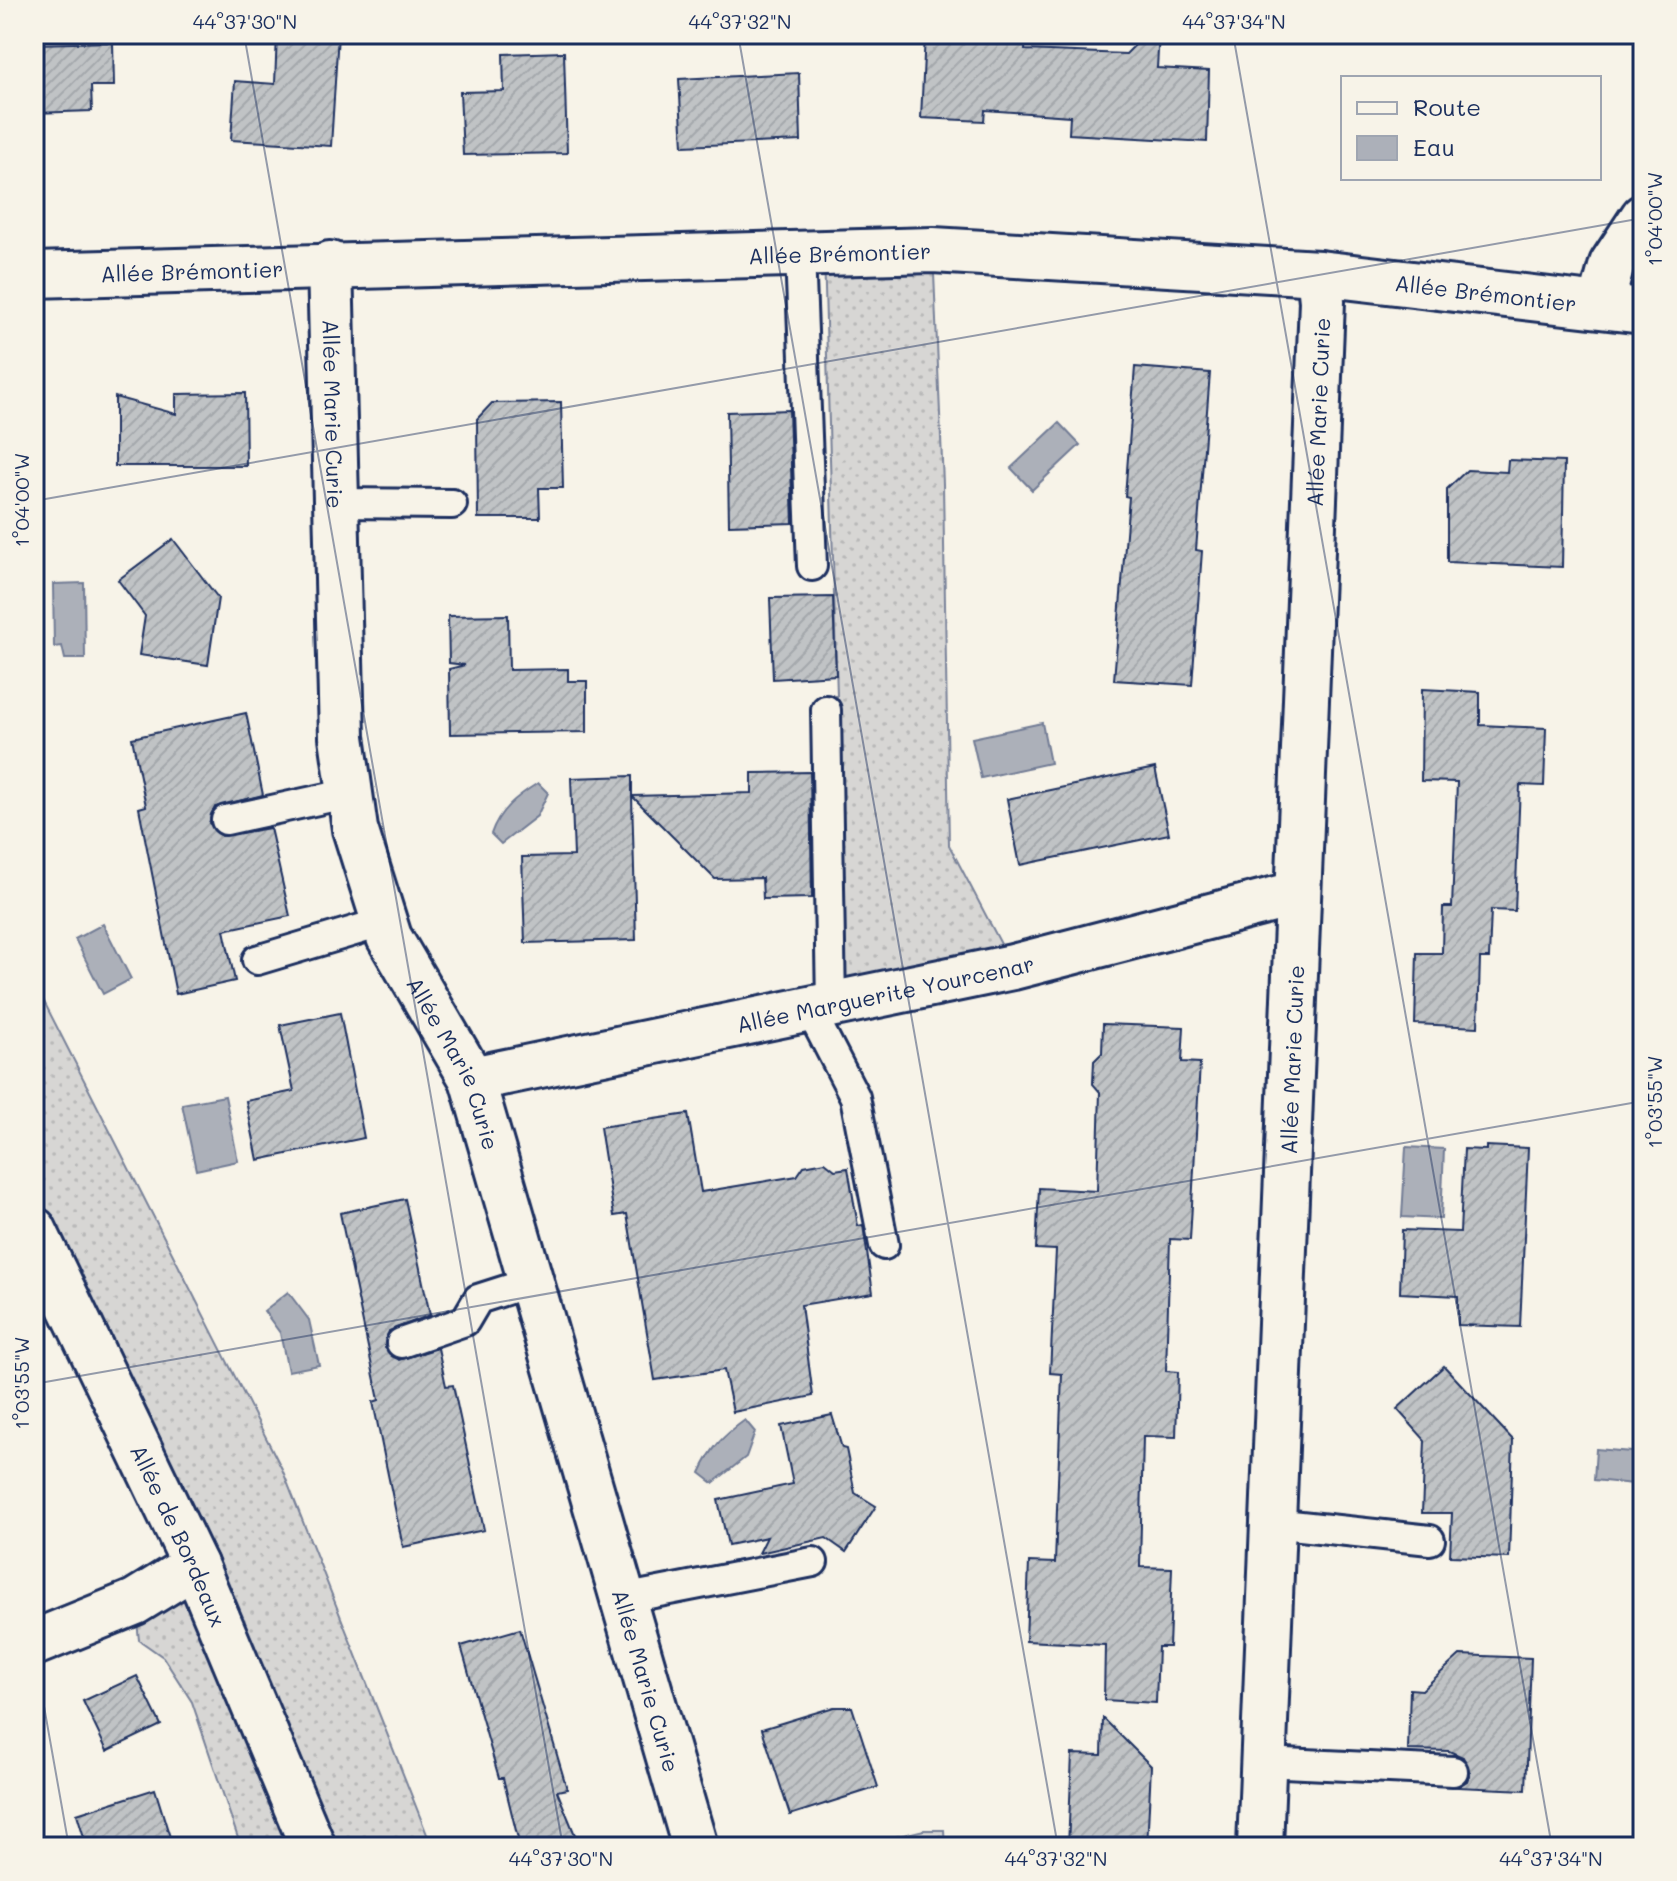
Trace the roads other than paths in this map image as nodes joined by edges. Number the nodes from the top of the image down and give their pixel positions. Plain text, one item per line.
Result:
1 (1643, 217) edge
2 (800, 254) junction
3 (330, 264) junction
4 (1319, 273) junction
5 (34, 275) edge
6 (1601, 304) junction
7 (1643, 311) edge
8 (337, 503) junction
9 (452, 504) dead end
10 (812, 566) dead end
11 (826, 710) dead end
12 (350, 793) junction
13 (226, 820) dead end
14 (1296, 894) junction
15 (384, 922) junction
16 (257, 960) dead end
17 (821, 1007) junction
18 (472, 1079) junction
19 (34, 1230) edge
20 (884, 1245) dead end
21 (531, 1282) junction
22 (401, 1343) dead end
23 (1273, 1523) junction
24 (1430, 1540) dead end
25 (813, 1562) dead end
26 (195, 1565) junction
27 (623, 1599) junction
28 (34, 1643) edge
29 (1263, 1762) junction
30 (1453, 1771) dead end
31 (313, 1847) edge
32 (695, 1847) edge
33 (1260, 1847) edge

1 - 6 street
2 - 3 street, Allée Brémontier
2 - 4 street, Allée Brémontier
2 - 10 lane
3 - 5 street, Allée Brémontier
3 - 8 street, Allée Marie Curie
4 - 6 street, Allée Brémontier
4 - 14 street, Allée Marie Curie
6 - 7 street, Allée Brémontier
8 - 9 lane
8 - 12 street, Allée Marie Curie
11 - 17 lane
12 - 13 lane
12 - 15 street, Allée Marie Curie
14 - 17 street, Allée Marguerite Yourcenar
14 - 23 street, Allée Marie Curie
15 - 16 lane
15 - 18 street, Allée Marie Curie
17 - 18 street, Allée Marguerite Yourcenar
17 - 20 lane
18 - 21 street, Allée Marie Curie
19 - 26 street, Allée de Bordeaux
21 - 22 lane
21 - 27 street, Allée Marie Curie
23 - 24 lane
23 - 29 street, Allée Marie Curie
25 - 27 lane
26 - 28 street
26 - 31 street, Allée de Bordeaux
27 - 32 street, Allée Marie Curie
29 - 30 lane
29 - 33 street, Allée Marie Curie

